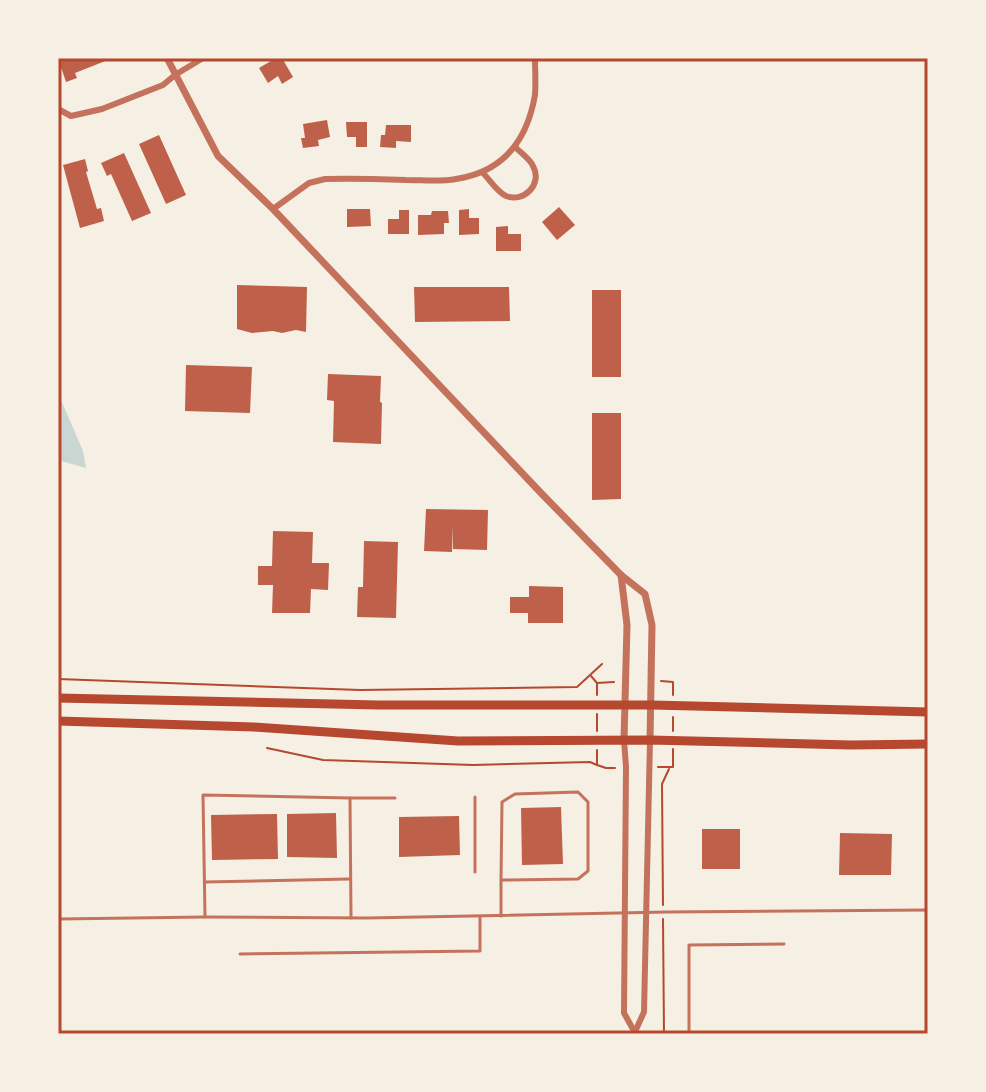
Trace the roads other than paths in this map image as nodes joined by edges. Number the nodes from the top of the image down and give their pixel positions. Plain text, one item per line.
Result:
1 (167, 58) edge
2 (203, 58) edge
3 (535, 58) edge
4 (175, 75) junction
5 (58, 109) edge
6 (515, 147) junction
7 (483, 173) junction
8 (273, 209) junction
9 (621, 575) junction
10 (58, 698) edge
11 (624, 705) junction
12 (652, 705) junction
13 (928, 712) edge
14 (58, 721) edge
15 (624, 740) junction
16 (650, 740) junction
17 (928, 744) edge
18 (475, 797) dead end
19 (350, 798) junction
20 (395, 798) dead end
21 (475, 872) dead end
22 (351, 879) junction
23 (501, 880) junction
24 (205, 882) junction
25 (928, 910) edge
26 (625, 913) junction
27 (646, 913) junction
28 (480, 916) junction
29 (501, 916) junction
30 (205, 917) junction
31 (351, 918) junction
32 (58, 919) edge
33 (784, 944) dead end
34 (240, 954) dead end
35 (634, 1033) edge
36 (689, 1034) edge

1 - 4 street
2 - 4 street
3 - 6 street
4 - 5 street
4 - 8 street
6 - 7 street
6 - 7 street
7 - 8 street
8 - 9 street
9 - 11 street
9 - 12 street
10 - 11 main road
11 - 12 main road
11 - 15 street
12 - 13 main road
12 - 16 street
14 - 15 main road
15 - 16 main road
15 - 26 street
16 - 17 main road
16 - 27 street
18 - 21 lane
19 - 20 lane
19 - 22 lane
19 - 24 lane
22 - 24 lane
22 - 31 lane
23 - 23 lane
23 - 29 lane
24 - 30 lane
25 - 27 lane
26 - 27 lane
26 - 29 lane
26 - 35 street
27 - 35 street
28 - 29 lane
28 - 31 lane
28 - 34 lane
30 - 31 lane
30 - 32 lane
33 - 36 lane

